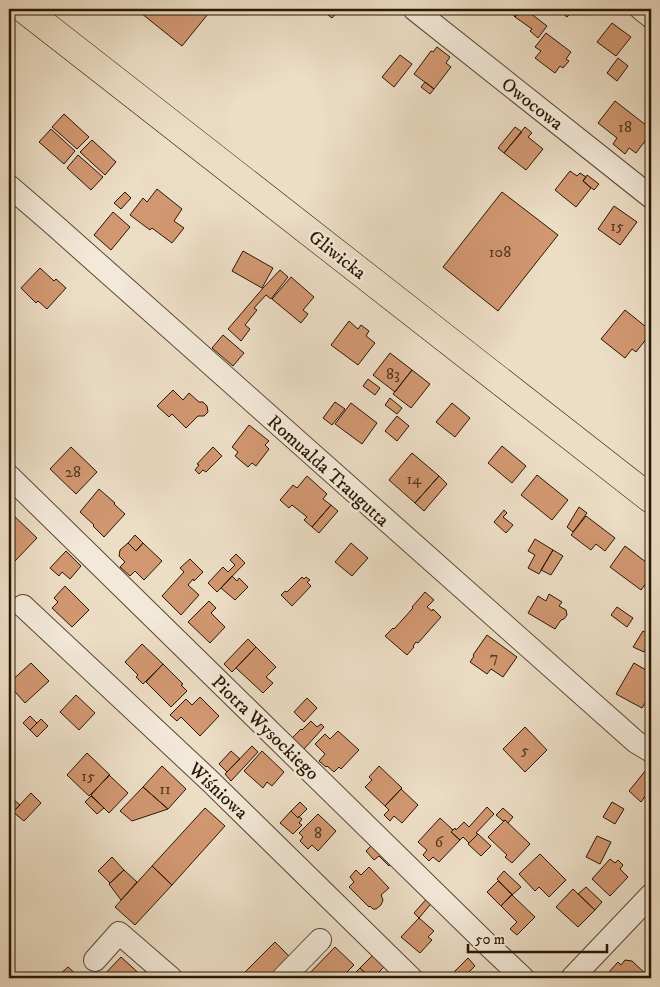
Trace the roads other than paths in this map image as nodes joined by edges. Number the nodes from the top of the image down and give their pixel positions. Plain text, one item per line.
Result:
1 (24, 9) edge
2 (414, 9) edge
3 (641, 9) edge
4 (651, 17) edge
5 (9, 186) edge
6 (651, 197) edge
7 (9, 476) edge
8 (651, 499) edge
9 (23, 606) dead end
10 (651, 751) edge
11 (651, 894) edge
12 (320, 940) dead end
13 (95, 960) dead end
14 (171, 978) edge
15 (284, 978) edge
16 (411, 978) edge
17 (523, 978) edge
18 (572, 978) edge

1 - 8 main road, Gliwicka
2 - 6 street, Owocowa
3 - 4 street
5 - 10 street, Romualda Traugutta
7 - 17 street, Piotra Wysockiego
9 - 16 street, Wiśniowa
11 - 18 street
12 - 15 street
13 - 14 street

